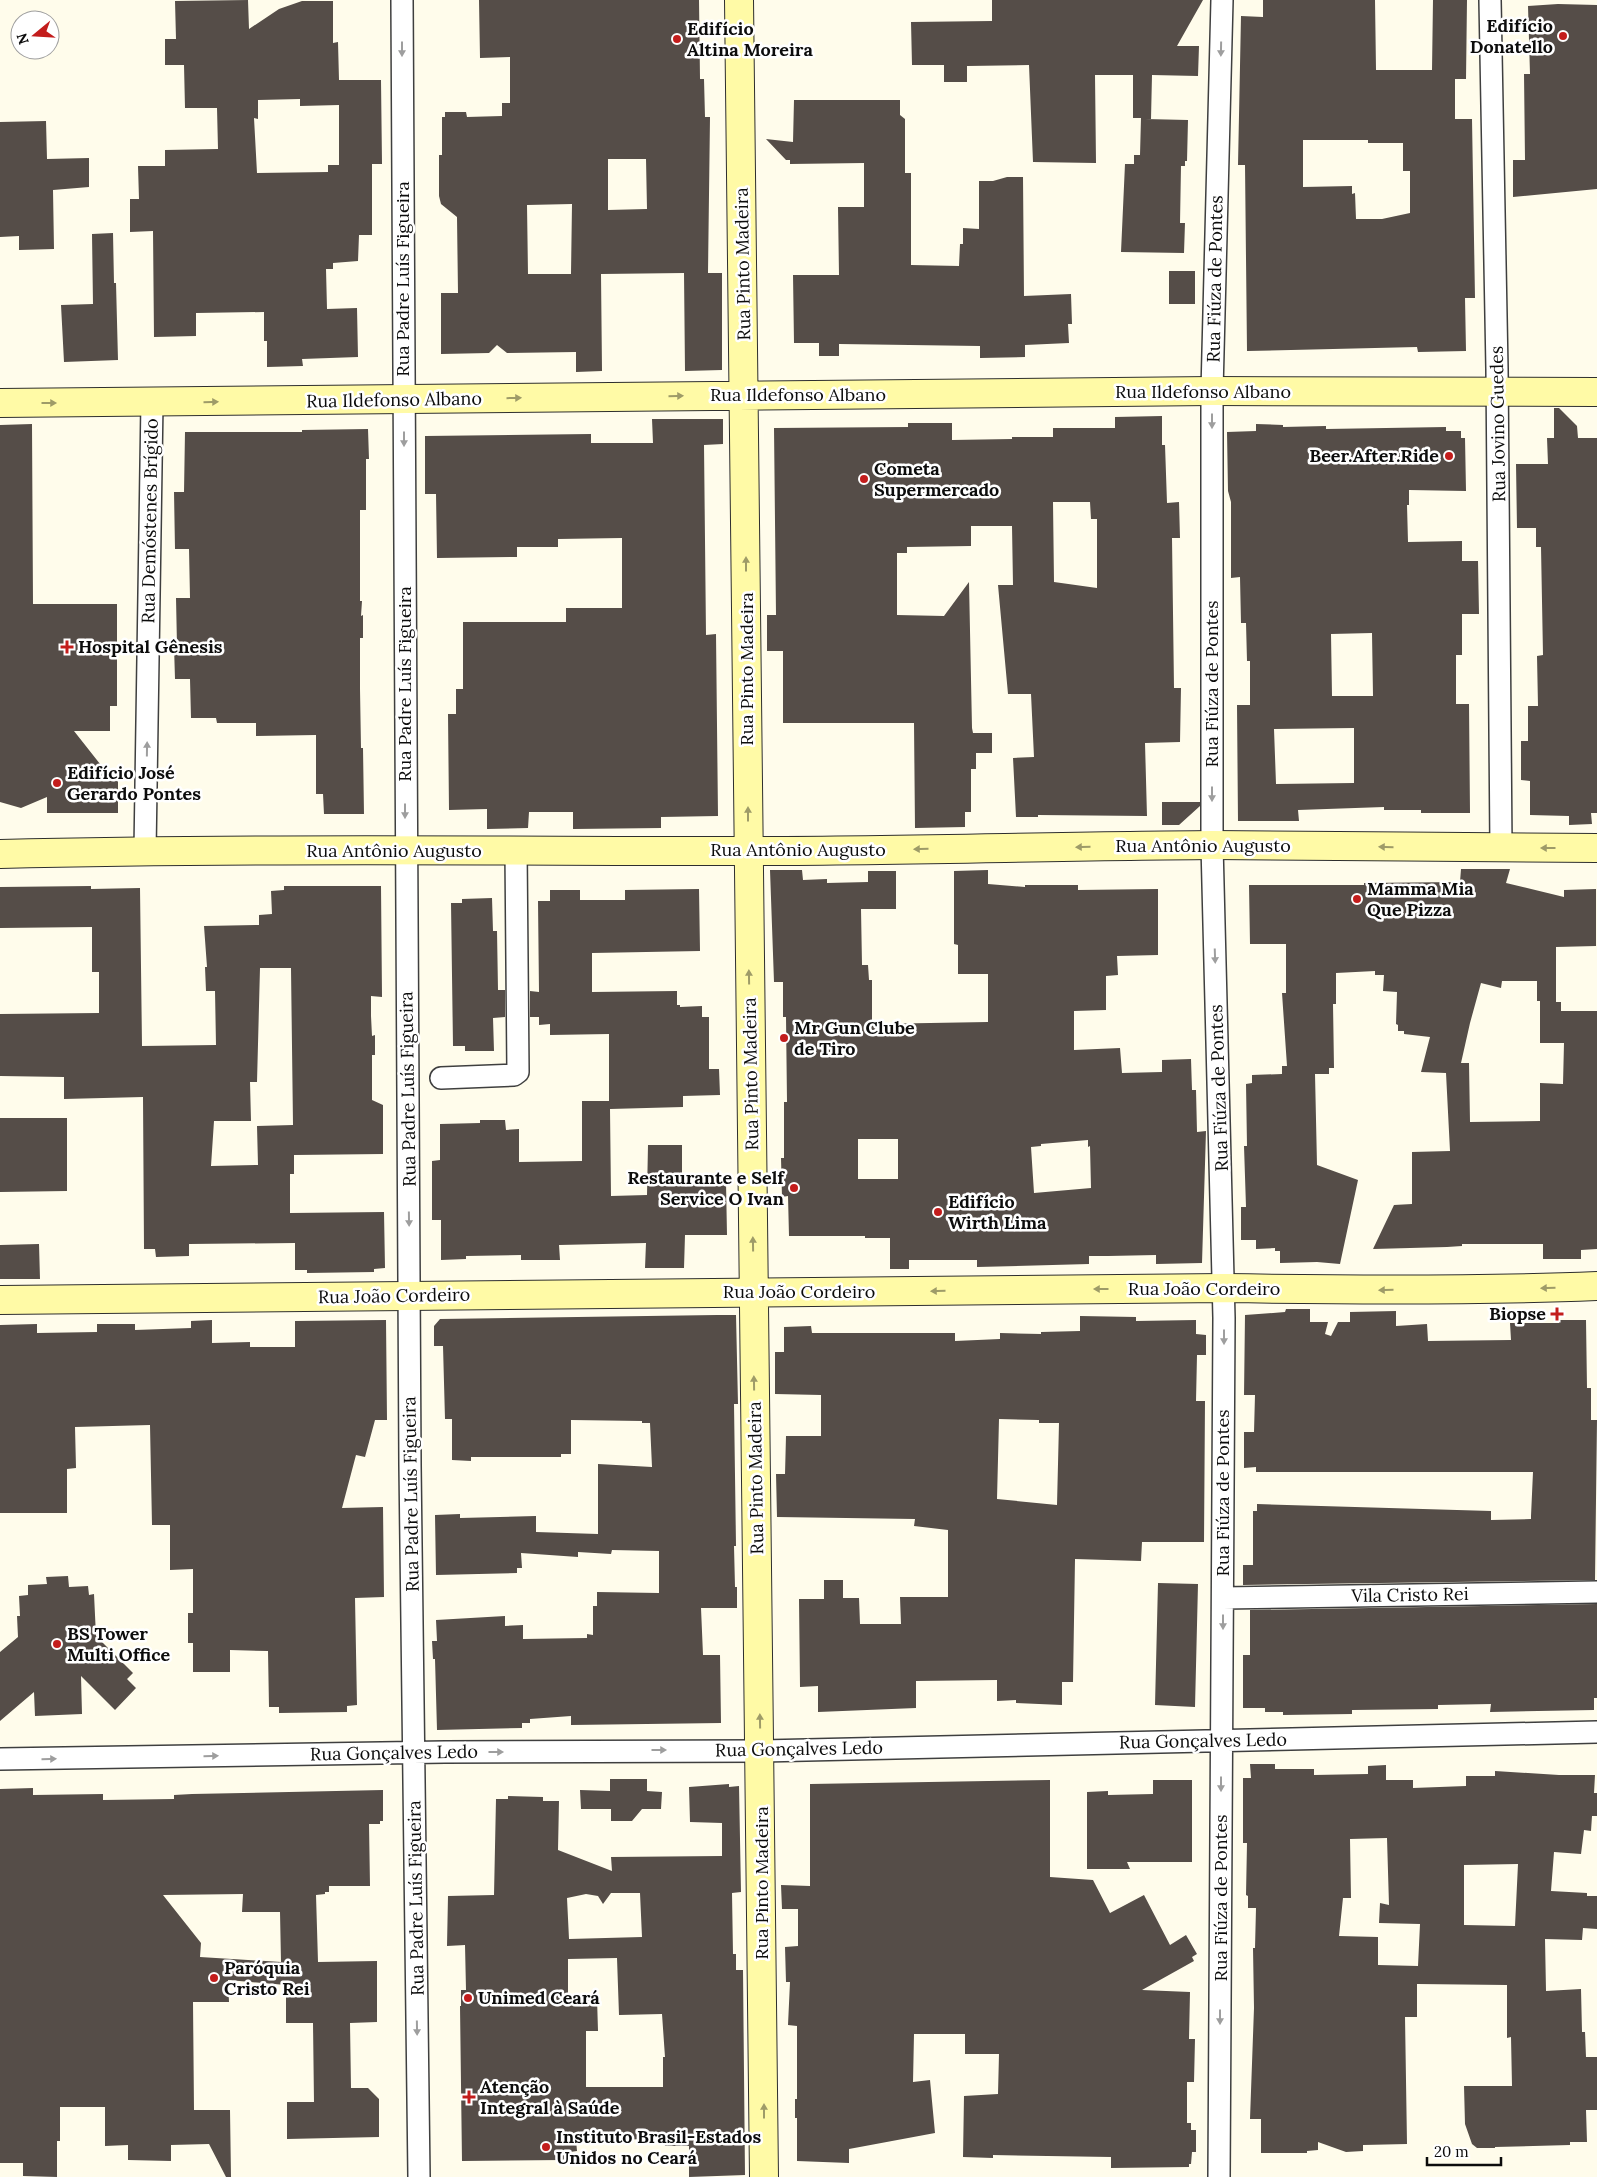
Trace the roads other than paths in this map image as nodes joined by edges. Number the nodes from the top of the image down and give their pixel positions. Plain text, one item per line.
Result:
1 (402, 0) edge
2 (740, 0) edge
3 (1222, 0) edge
4 (1490, 0) edge
5 (1212, 391) junction
6 (1498, 392) junction
7 (1597, 392) edge
8 (745, 395) junction
9 (404, 400) junction
10 (152, 402) junction
11 (0, 403) edge
12 (1212, 845) junction
13 (1501, 848) junction
14 (1597, 848) edge
15 (405, 850) junction
16 (516, 850) junction
17 (145, 851) junction
18 (748, 851) junction
19 (0, 854) edge
20 (441, 1078) dead end
21 (1597, 1286) edge
22 (1224, 1288) junction
23 (754, 1293) junction
24 (410, 1295) junction
25 (0, 1300) edge
26 (1597, 1592) edge
27 (1223, 1598) junction
28 (1597, 1732) edge
29 (1222, 1741) junction
30 (761, 1751) junction
31 (414, 1752) junction
32 (0, 1759) edge
33 (419, 2177) edge
34 (764, 2177) edge
35 (1219, 2177) edge

1 -> 9 street, Rua Padre Luís Figueira
2 - 8 street, Rua Pinto Madeira
3 -> 5 street, Rua Fiúza de Pontes
4 - 6 street, Rua Jovino Guedes
5 - 6 street, Rua Ildefonso Albano
5 - 8 street, Rua Ildefonso Albano
5 -> 12 street, Rua Fiúza de Pontes
6 - 7 street, Rua Ildefonso Albano
6 - 13 street, Rua Jovino Guedes
9 -> 8 street, Rua Ildefonso Albano
18 -> 8 street, Rua Pinto Madeira
10 -> 9 street, Rua Ildefonso Albano
9 -> 15 street, Rua Padre Luís Figueira
11 -> 10 street, Rua Ildefonso Albano
17 -> 10 street, Rua Demóstenes Brígido
13 -> 12 street, Rua Antônio Augusto
12 -> 18 street, Rua Antônio Augusto
12 -> 22 street, Rua Fiúza de Pontes
14 -> 13 street, Rua Antônio Augusto
15 - 16 street, Rua Antônio Augusto
15 - 17 street, Rua Antônio Augusto
15 -> 24 street, Rua Padre Luís Figueira
16 - 18 street, Rua Antônio Augusto
16 - 20 street
17 - 19 street, Rua Antônio Augusto
23 -> 18 street, Rua Pinto Madeira
21 -> 22 street, Rua João Cordeiro
22 -> 23 street, Rua João Cordeiro
22 -> 27 street, Rua Fiúza de Pontes
23 - 24 street, Rua João Cordeiro
30 -> 23 street, Rua Pinto Madeira
24 - 25 street, Rua João Cordeiro
24 - 31 street, Rua Padre Luís Figueira
26 - 27 street, Vila Cristo Rei
27 -> 29 street, Rua Fiúza de Pontes
28 - 29 street, Rua Gonçalves Ledo
29 - 30 street, Rua Gonçalves Ledo
29 -> 35 street, Rua Fiúza de Pontes
31 -> 30 street, Rua Gonçalves Ledo
34 -> 30 street, Rua Pinto Madeira
32 -> 31 street, Rua Gonçalves Ledo
31 -> 33 street, Rua Padre Luís Figueira

